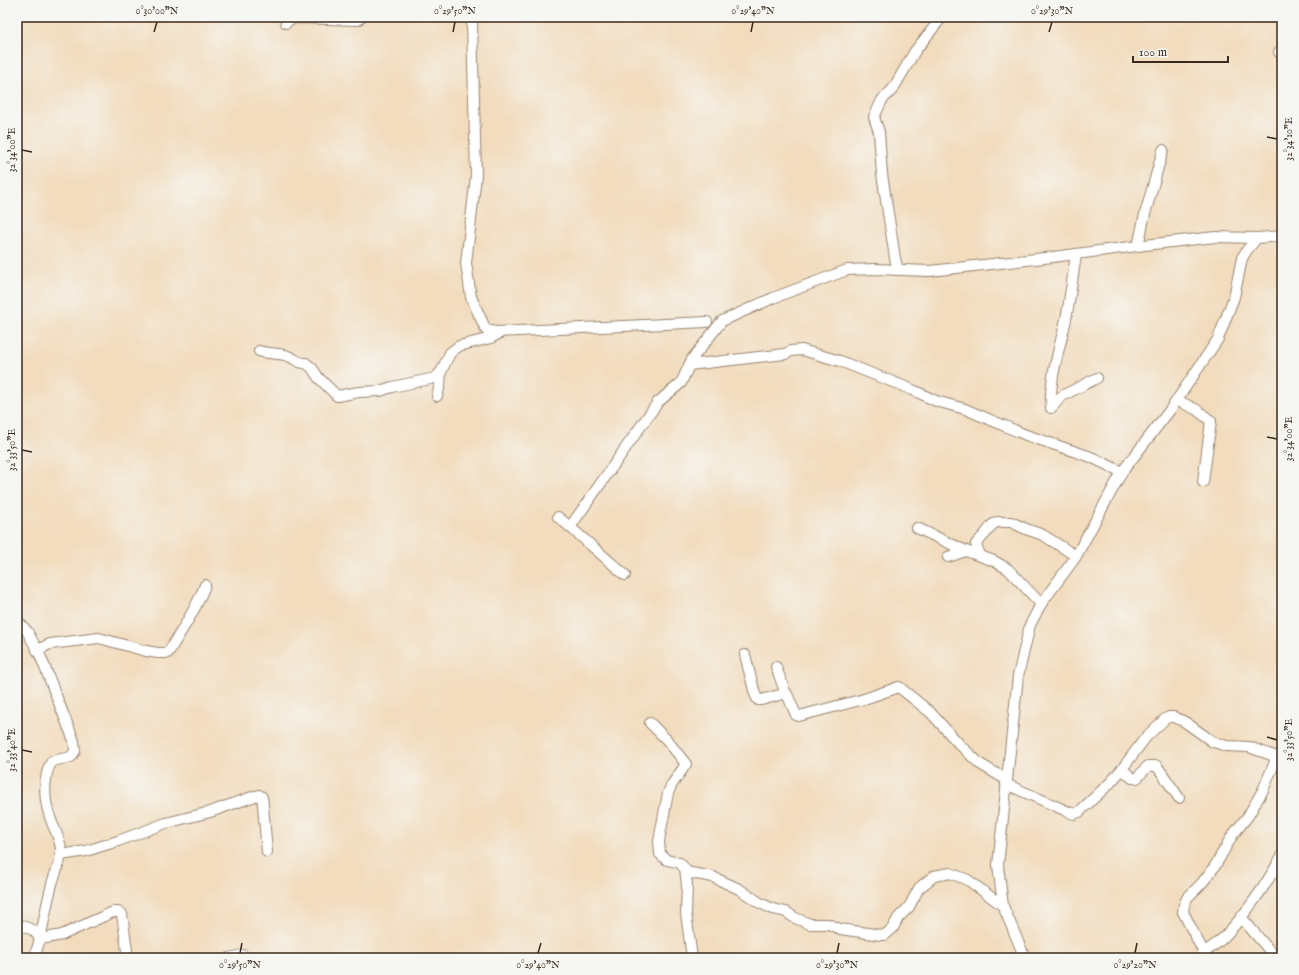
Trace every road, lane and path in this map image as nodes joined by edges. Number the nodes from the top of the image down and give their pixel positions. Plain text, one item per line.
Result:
1 (361, 17) edge
2 (470, 17) edge
3 (942, 17) edge
4 (286, 23) dead end
5 (1163, 150) dead end
6 (1282, 236) edge
7 (1257, 238) junction
8 (1138, 246) junction
9 (1076, 254) junction
10 (898, 270) junction
11 (707, 322) dead end
12 (496, 332) junction
13 (259, 351) dead end
14 (689, 365) junction
15 (441, 372) junction
16 (1097, 378) dead end
17 (437, 396) dead end
18 (1177, 400) junction
19 (1122, 472) junction
20 (1203, 482) dead end
21 (558, 517) dead end
22 (570, 527) junction
23 (917, 528) dead end
24 (966, 551) junction
25 (980, 555) junction
26 (1076, 556) junction
27 (948, 557) dead end
28 (625, 575) dead end
29 (205, 585) dead end
30 (1041, 604) junction
31 (17, 620) edge
32 (37, 650) junction
33 (745, 655) dead end
34 (776, 667) dead end
35 (786, 694) junction
36 (650, 723) dead end
37 (1122, 770) junction
38 (1007, 782) junction
39 (1179, 798) dead end
40 (267, 852) dead end
41 (61, 855) junction
42 (1282, 856) edge
43 (686, 872) junction
44 (1003, 906) junction
45 (1241, 917) junction
46 (17, 924) edge
47 (41, 940) junction
48 (243, 955) dead end
49 (1204, 955) edge
50 (33, 958) edge
51 (128, 958) edge
52 (229, 958) edge
53 (692, 958) edge
54 (1025, 958) edge
55 (1276, 958) edge

1 - 4 street
2 - 12 street
3 - 10 street
5 - 8 street
6 - 7 street
7 - 8 street
7 - 18 street
8 - 9 street
9 - 10 street
9 - 16 street
10 - 14 street
11 - 12 street
12 - 15 street
13 - 15 street
14 - 19 street
14 - 22 street
15 - 17 street
18 - 19 street
18 - 20 street
19 - 26 street
21 - 22 street
22 - 28 street
23 - 24 street
24 - 25 street
24 - 27 street
25 - 26 street
25 - 30 street
26 - 30 street
29 - 32 street
30 - 38 street
31 - 32 street
32 - 41 street
33 - 35 street
34 - 35 street
35 - 38 street
36 - 43 street
37 - 38 street
37 - 39 street
37 - 49 street
38 - 44 street
40 - 41 street
41 - 47 street
42 - 45 street
43 - 44 street
43 - 53 street
44 - 54 street
45 - 49 street
45 - 55 street
46 - 47 street
47 - 50 street
47 - 51 street
48 - 52 street

